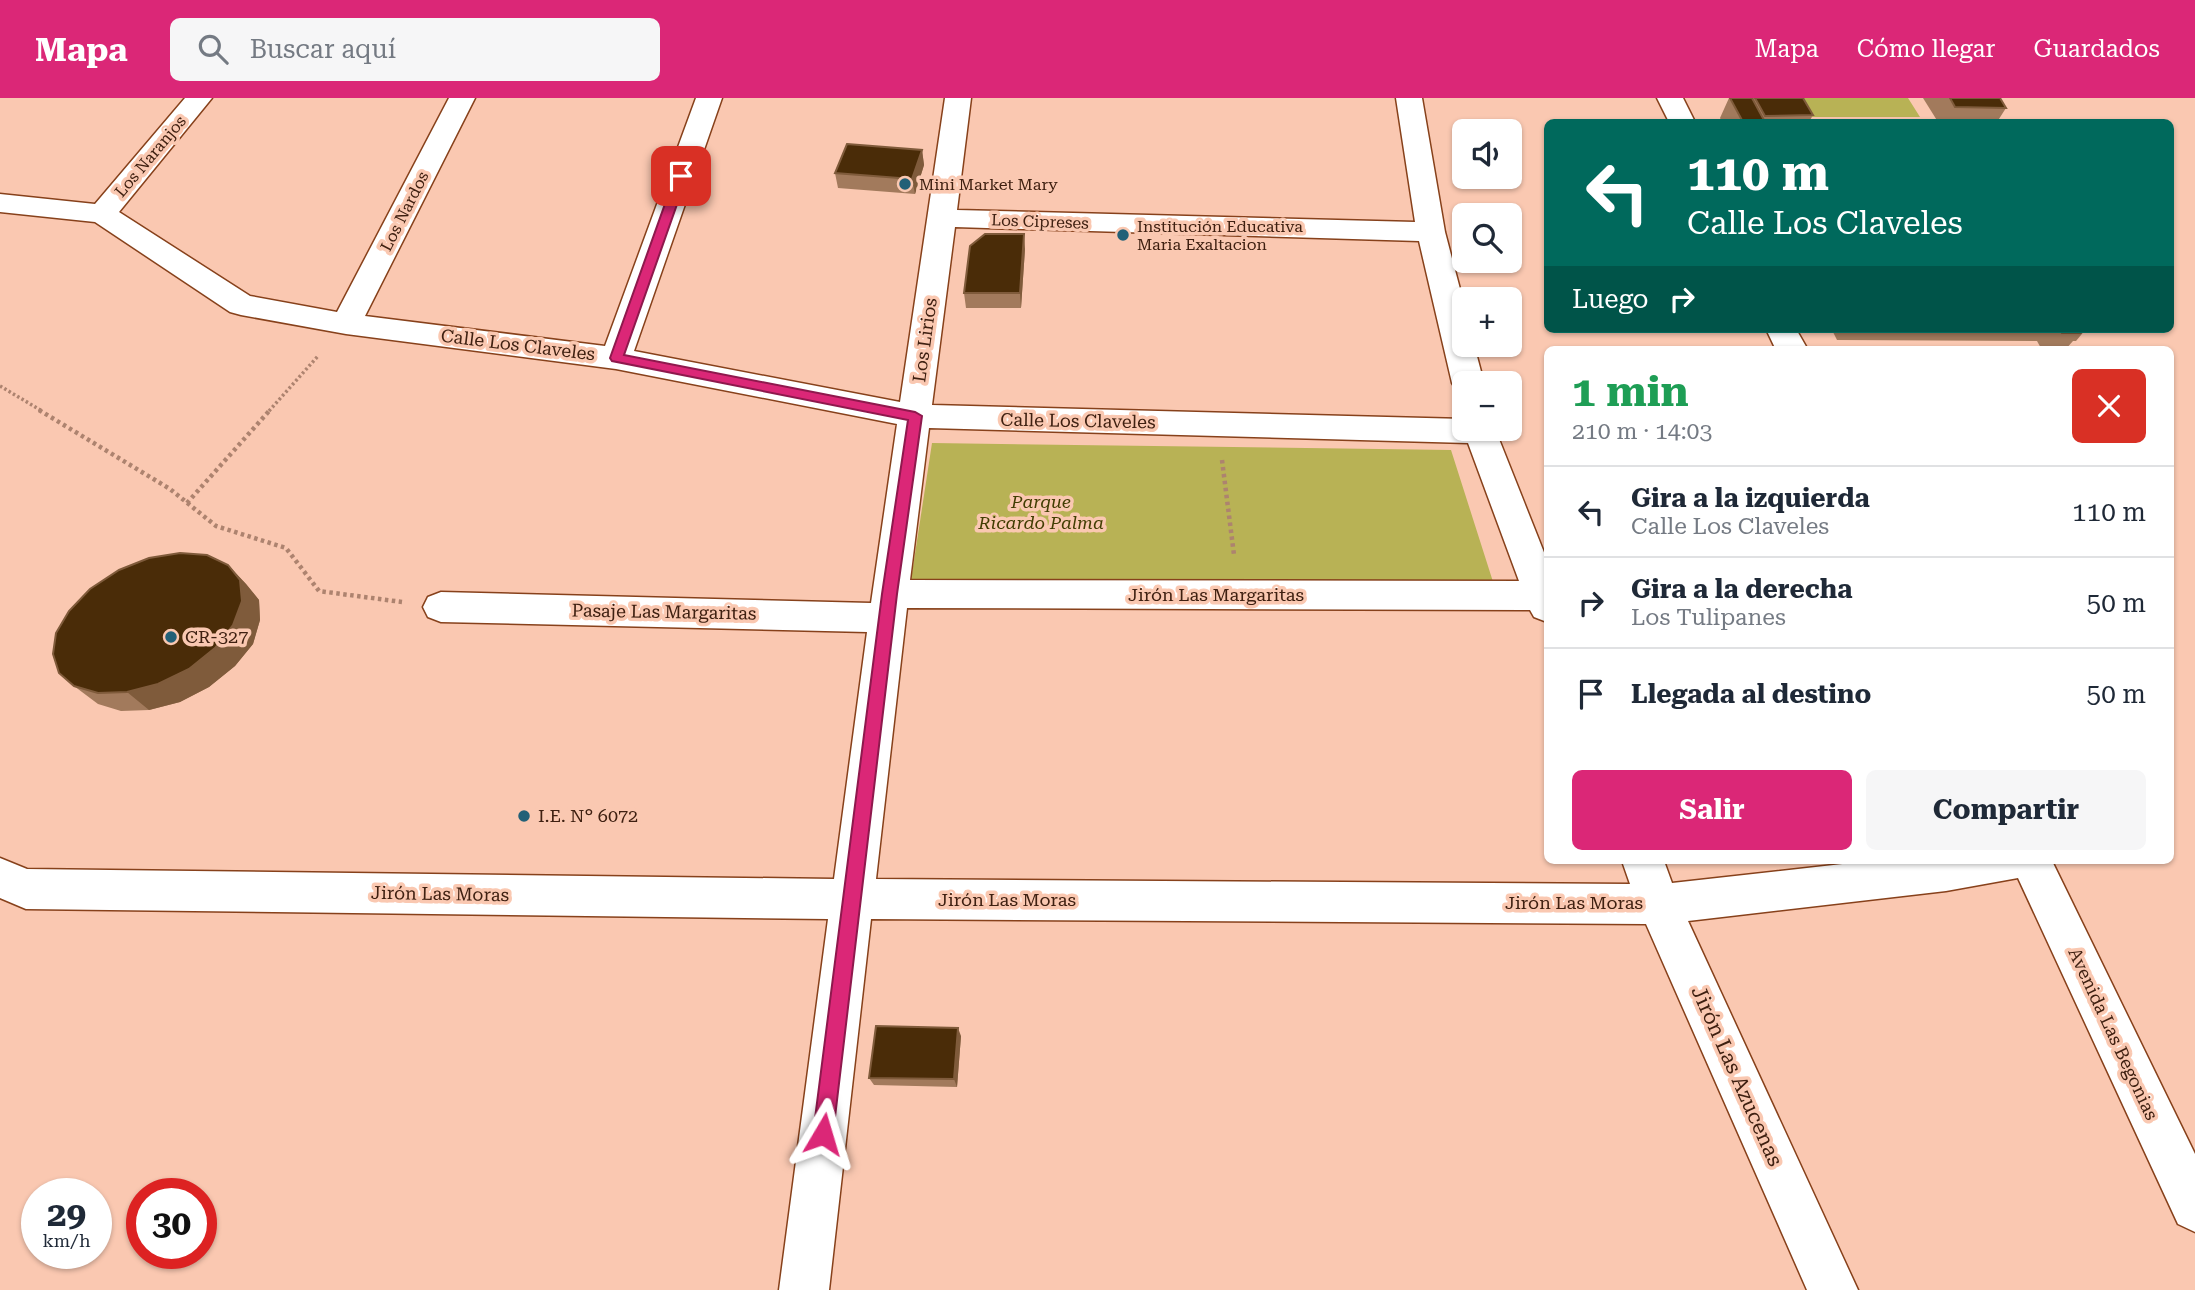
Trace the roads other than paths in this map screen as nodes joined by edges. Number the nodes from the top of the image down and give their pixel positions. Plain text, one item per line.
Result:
1 (199, 98) edge
2 (462, 98) edge
3 (709, 98) edge
4 (958, 98) edge
5 (1409, 98) edge
6 (1670, 98) edge
7 (1680, 119) edge
8 (0, 203) edge
9 (102, 214) junction
10 (942, 218) junction
11 (1431, 232) junction
12 (346, 324) junction
13 (617, 358) junction
14 (1465, 371) edge
15 (915, 416) junction
16 (1452, 429) edge
17 (1483, 441) edge
18 (1544, 599) edge
19 (1544, 602) edge
20 (888, 606) junction
21 (441, 607) road end
22 (1644, 864) edge
23 (1995, 864) edge
24 (2032, 864) edge
25 (0, 878) edge
26 (852, 900) junction
27 (1659, 904) junction
28 (2195, 1207) edge
29 (804, 1290) edge
30 (1833, 1290) edge

1 - 9 street, Los Naranjos
2 - 12 street, Los Nardos
3 - 13 street
4 - 10 street, Los Lirios
5 - 11 street
6 - 7 street
8 - 9 street, Calle Los Claveles
9 - 12 street, Calle Los Claveles
10 - 11 street, Los Cipreses
10 - 15 street, Los Lirios
11 - 14 street
12 - 13 street, Calle Los Claveles
13 - 15 street, Calle Los Claveles
15 - 16 street, Calle Los Claveles
15 - 20 street, Los Lirios
17 - 18 street
19 - 20 street, Jirón Las Margaritas
20 - 21 street, Pasaje Las Margaritas
20 - 26 street, Los Lirios
22 - 27 street, Jirón Las Azucenas
23 - 27 street, Jirón Las Moras
24 - 28 street, Avenida Las Begonias
25 - 26 street, Jirón Las Moras
26 - 27 street, Jirón Las Moras
26 - 29 street, Los Lirios
27 - 30 street, Jirón Las Azucenas

